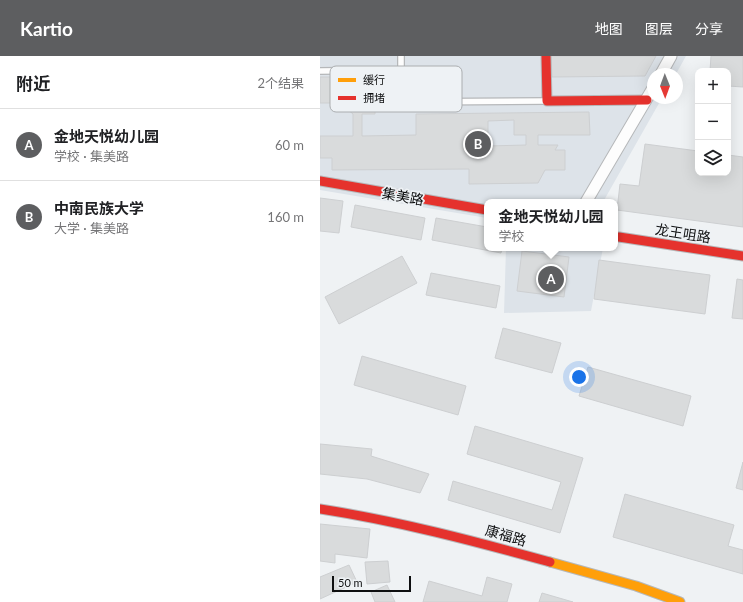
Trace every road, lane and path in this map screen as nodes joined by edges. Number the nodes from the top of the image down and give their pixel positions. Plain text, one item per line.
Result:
1 (546, 56) edge
2 (671, 56) edge
3 (664, 68) edge
4 (320, 71) edge
5 (330, 71) edge
6 (647, 100) joint
7 (547, 101) junction
8 (462, 102) edge
9 (320, 181) edge
10 (588, 199) edge
11 (484, 209) edge
12 (619, 238) dead end
13 (743, 256) edge
14 (320, 509) edge
15 (680, 602) edge

1 - 7 street
2 - 3 street
4 - 5 lane
6 - 7 street
6 - 10 street
7 - 8 lane
9 - 11 street, 集美路
12 - 13 street, 龙王咀路
14 - 15 street, 康福路

